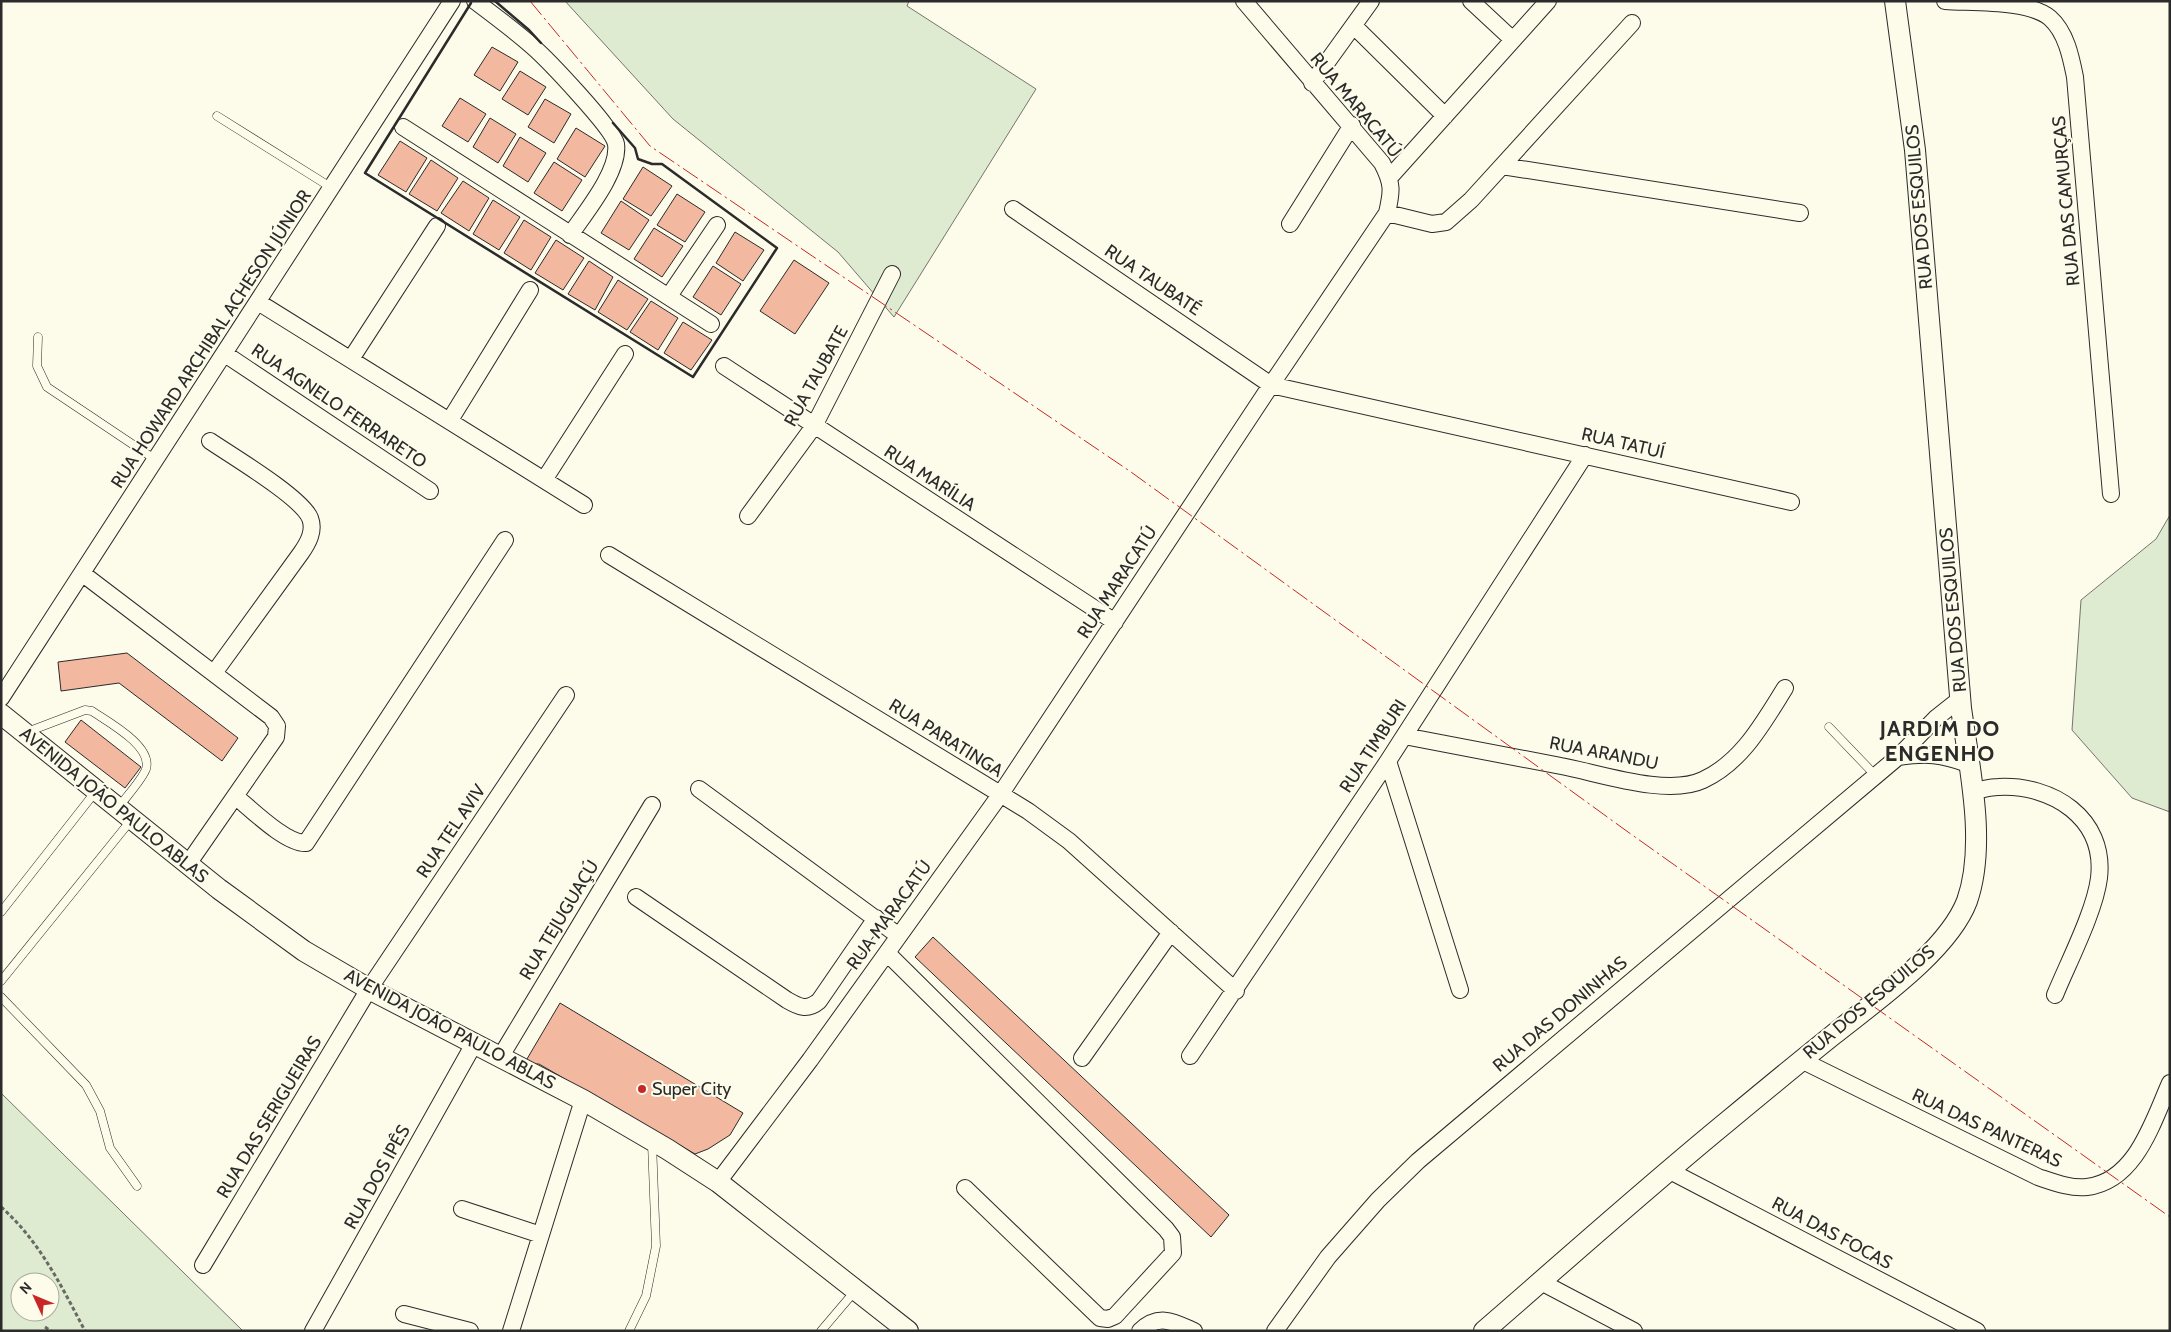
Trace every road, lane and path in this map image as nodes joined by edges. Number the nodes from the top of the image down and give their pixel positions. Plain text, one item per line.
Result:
1 (452, 1) edge
2 (475, 1) edge
3 (1244, 1) edge
4 (1371, 1) edge
5 (1471, 1) edge
6 (1548, 1) edge
7 (1895, 1) edge
8 (1945, 1) edge
9 (1632, 23) dead end
10 (1354, 26) junction
11 (1513, 40) junction
12 (1312, 83) junction
13 (217, 116) dead end
14 (1445, 116) junction
15 (1352, 126) junction
16 (403, 127) dead end
17 (1502, 166) junction
18 (1390, 177) junction
19 (332, 188) junction
20 (1013, 209) dead end
21 (1387, 213) junction
22 (1800, 213) dead end
23 (1290, 224) dead end
24 (717, 225) dead end
25 (437, 226) dead end
26 (570, 235) junction
27 (892, 274) dead end
28 (530, 290) dead end
29 (669, 296) junction
30 (258, 302) junction
31 (711, 324) dead end
32 (38, 337) dead end
33 (225, 354) junction
34 (625, 354) dead end
35 (351, 359) junction
36 (724, 366) dead end
37 (1271, 385) junction
38 (450, 420) junction
39 (814, 426) junction
40 (210, 441) dead end
41 (1585, 454) junction
42 (156, 460) junction
43 (544, 480) junction
44 (430, 491) dead end
45 (2112, 494) dead end
46 (1791, 502) dead end
47 (584, 505) dead end
48 (748, 516) dead end
49 (505, 540) dead end
50 (609, 555) dead end
51 (83, 574) junction
52 (1115, 622) junction
53 (214, 673) junction
54 (1785, 688) dead end
55 (566, 696) dead end
56 (1, 698) edge
57 (1960, 699) junction
58 (1, 714) edge
59 (1829, 727) dead end
60 (25, 733) junction
61 (1404, 736) junction
62 (1898, 757) junction
63 (1388, 761) junction
64 (1968, 764) junction
65 (1875, 776) junction
66 (699, 790) dead end
67 (96, 791) junction
68 (1972, 791) junction
69 (1000, 795) junction
70 (235, 796) junction
71 (652, 805) dead end
72 (125, 813) junction
73 (188, 864) junction
74 (636, 897) dead end
75 (1, 912) edge
76 (876, 918) junction
77 (1171, 932) junction
78 (899, 936) junction
79 (887, 953) junction
80 (1, 981) edge
81 (369, 989) junction
82 (1460, 990) dead end
83 (1236, 991) junction
84 (2055, 995) dead end
85 (1, 997) edge
86 (475, 1042) junction
87 (501, 1056) junction
88 (1190, 1056) dead end
89 (1082, 1058) dead end
90 (1801, 1060) junction
91 (2170, 1083) edge
92 (583, 1100) junction
93 (651, 1140) junction
94 (1670, 1171) junction
95 (718, 1182) junction
96 (137, 1186) dead end
97 (965, 1188) dead end
98 (1, 1207) edge
99 (462, 1209) dead end
100 (541, 1235) junction
101 (203, 1265) dead end
102 (1541, 1282) junction
103 (855, 1291) junction
104 (404, 1314) dead end
105 (45, 1327) dead end
106 (52, 1331) edge
107 (85, 1331) edge
108 (313, 1331) edge
109 (470, 1331) edge
110 (511, 1331) edge
111 (629, 1331) edge
112 (822, 1331) edge
113 (908, 1331) edge
114 (1140, 1331) edge
115 (1194, 1331) edge
116 (1275, 1331) edge
117 (1484, 1331) edge
118 (1634, 1331) edge
119 (1976, 1331) edge

1 - 19 street, RUA HOWARD ARCHIBAL ACHESON JÚNIOR
2 - 26 street
3 - 12 street, RUA MARACATÚ
4 - 10 street
5 - 11 street
6 - 11 street
7 - 57 street, RUA DOS ESQUILOS
8 - 45 street, RUA DAS CAMURÇAS
9 - 17 street
10 - 12 street
10 - 14 street
11 - 14 street
12 - 15 street, RUA MARACATÚ
13 - 19 lane
14 - 18 street
15 - 18 street, RUA MARACATÚ
15 - 23 street
16 - 26 street
17 - 21 street
17 - 22 street
18 - 21 street, RUA MARACATÚ
19 - 30 street, RUA HOWARD ARCHIBAL ACHESON JÚNIOR
20 - 37 street, RUA TAUBATÉ
21 - 37 street, RUA MARACATÚ
24 - 29 street
25 - 35 street
26 - 29 street
27 - 39 street, RUA TAUBATE
28 - 38 street
29 - 31 street
30 - 33 street, RUA HOWARD ARCHIBAL ACHESON JÚNIOR
30 - 35 street
32 - 42 lane
33 - 42 street, RUA HOWARD ARCHIBAL ACHESON JÚNIOR
33 - 44 street, RUA AGNELO FERRARETO
34 - 43 street
35 - 38 street
36 - 39 street, RUA MARÍLIA
37 - 41 street, RUA TATUÍ
37 - 52 street, RUA MARACATÚ
38 - 43 street
39 - 48 street, RUA TAUBATE
39 - 52 street, RUA MARÍLIA
40 - 53 street
41 - 46 street, RUA TATUÍ
41 - 61 street, RUA TIMBURI
42 - 51 street, RUA HOWARD ARCHIBAL ACHESON JÚNIOR
43 - 47 street
49 - 70 street
50 - 69 street, RUA PARATINGA
51 - 53 street
51 - 56 street, RUA HOWARD ARCHIBAL ACHESON JÚNIOR
52 - 69 street, RUA MARACATÚ
53 - 70 street
54 - 61 street, RUA ARANDU
55 - 81 street, RUA TEL AVIV
57 - 62 street, RUA DAS DONINHAS
57 - 64 street, RUA DOS ESQUILOS
58 - 60 street, AVENIDA JOÃO PAULO ABLAS
59 - 65 lane
60 - 67 street, AVENIDA JOÃO PAULO ABLAS
60 - 72 lane
61 - 63 street, RUA TIMBURI
62 - 64 street
62 - 65 street, RUA DAS DONINHAS
63 - 82 street
63 - 83 street, RUA TIMBURI
64 - 68 street, RUA DOS ESQUILOS
65 - 116 street, RUA DAS DONINHAS
66 - 76 street
67 - 72 street, AVENIDA JOÃO PAULO ABLAS
67 - 75 lane
68 - 84 street
68 - 90 street, RUA DOS ESQUILOS
69 - 77 street, RUA PARATINGA
69 - 78 street, RUA MARACATÚ
70 - 73 street
71 - 87 street, RUA TEJUGUAÇÚ
72 - 73 street, AVENIDA JOÃO PAULO ABLAS
72 - 80 lane
73 - 81 street, AVENIDA JOÃO PAULO ABLAS
74 - 76 street
76 - 78 street
77 - 83 street, RUA PARATINGA
77 - 89 street
78 - 79 street, RUA MARACATÚ
79 - 95 street, RUA MARACATÚ
79 - 97 street
81 - 86 street, AVENIDA JOÃO PAULO ABLAS
81 - 101 street, RUA DAS SERIGUEIRAS
83 - 88 street, RUA TIMBURI
85 - 96 lane
86 - 87 street, AVENIDA JOÃO PAULO ABLAS
86 - 108 street, RUA DOS IPÊS
87 - 92 street, AVENIDA JOÃO PAULO ABLAS
90 - 91 street, RUA DAS PANTERAS
90 - 94 street, RUA DOS ESQUILOS
92 - 93 street, AVENIDA JOÃO PAULO ABLAS
92 - 100 street
93 - 95 street, AVENIDA JOÃO PAULO ABLAS
93 - 111 lane
94 - 102 street, RUA DOS ESQUILOS
94 - 119 street, RUA DAS FOCAS
95 - 103 street, AVENIDA JOÃO PAULO ABLAS
98 - 107 path
99 - 100 street
100 - 110 street
102 - 117 street, RUA DOS ESQUILOS
102 - 118 street
103 - 112 lane
103 - 113 street, AVENIDA JOÃO PAULO ABLAS
104 - 109 street
105 - 106 path
114 - 115 street

